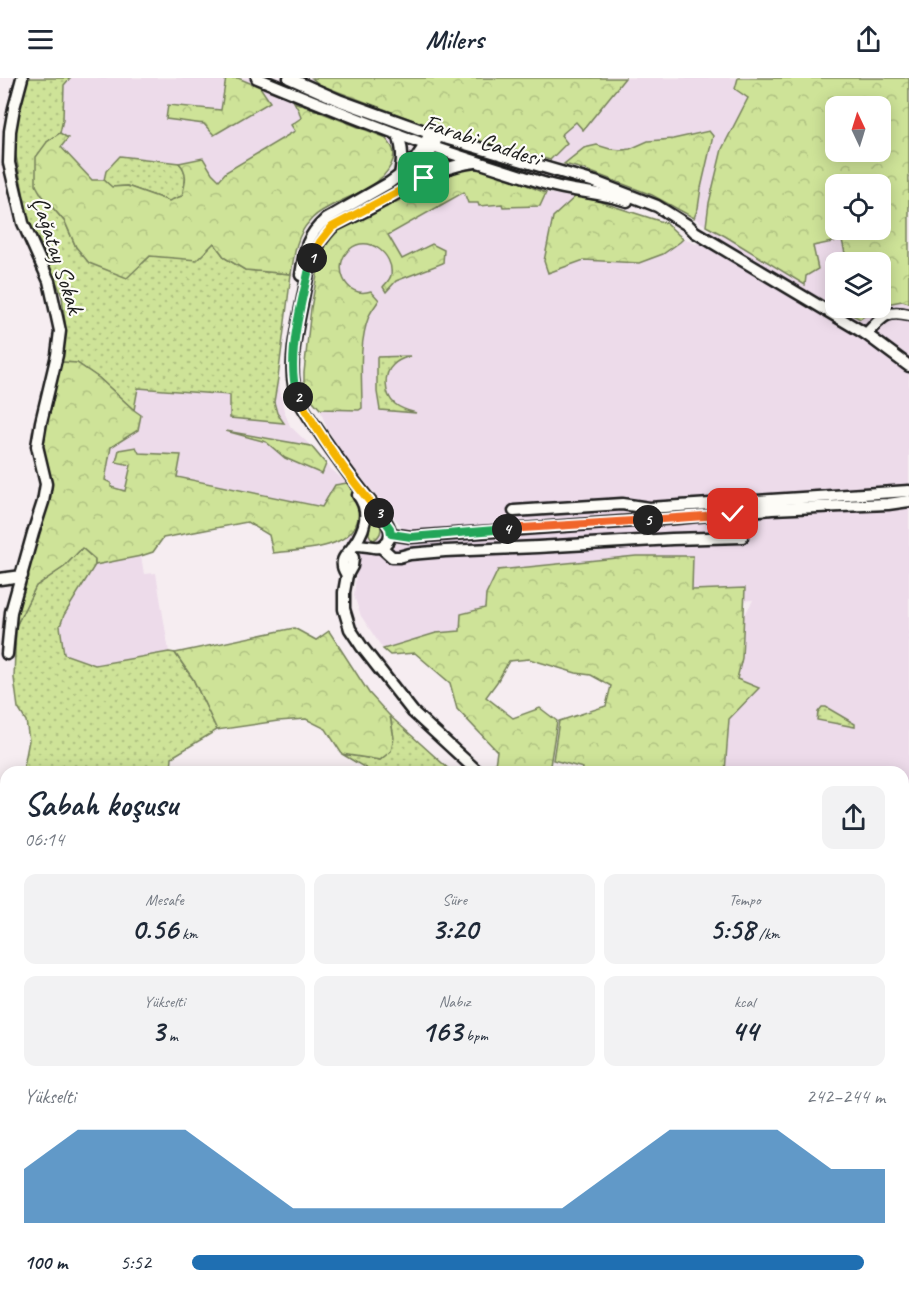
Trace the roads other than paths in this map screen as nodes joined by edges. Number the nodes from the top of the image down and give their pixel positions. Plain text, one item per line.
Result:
1 (22, 78) edge
2 (260, 78) edge
3 (289, 78) edge
4 (398, 134) junction
5 (433, 134) junction
6 (429, 145) junction
7 (480, 162) junction
8 (553, 170) junction
9 (400, 175) junction
10 (572, 175) junction
11 (549, 184) junction
12 (567, 188) junction
13 (403, 189) junction
14 (695, 232) junction
15 (909, 315) edge
16 (866, 334) junction
17 (909, 366) edge
18 (909, 491) edge
19 (909, 501) edge
20 (514, 511) dead end
21 (389, 530) junction
22 (362, 531) junction
23 (742, 537) dead end
24 (367, 545) junction
25 (381, 547) junction
26 (352, 548) junction
27 (21, 576) junction
28 (0, 579) edge
29 (7, 654) dead end
30 (471, 766) edge

1 - 27 street, Çağatay Sokak
2 - 4 street, Farabi Caddesi
3 - 5 street, Farabi Caddesi
4 - 6 street, Farabi Caddesi
4 - 9 street
5 - 6 street
5 - 8 street, Farabi Caddesi
6 - 7 street, Farabi Caddesi
6 - 9 street
6 - 13 street
7 - 11 street, Farabi Caddesi
7 - 13 street
8 - 10 street, Farabi Caddesi
8 - 11 street
9 - 22 street
10 - 12 street
10 - 14 street, Farabi Caddesi
11 - 12 street, Farabi Caddesi
12 - 14 street, Farabi Caddesi
13 - 21 street
14 - 16 street, Farabi Caddesi
15 - 16 street
16 - 17 street, Farabi Caddesi
18 - 20 street
19 - 21 street
21 - 22 street
21 - 25 street
22 - 24 street
22 - 26 street
23 - 25 street
24 - 25 street
24 - 26 street
26 - 30 street
27 - 28 street
27 - 29 street, Çağatay Sokak

